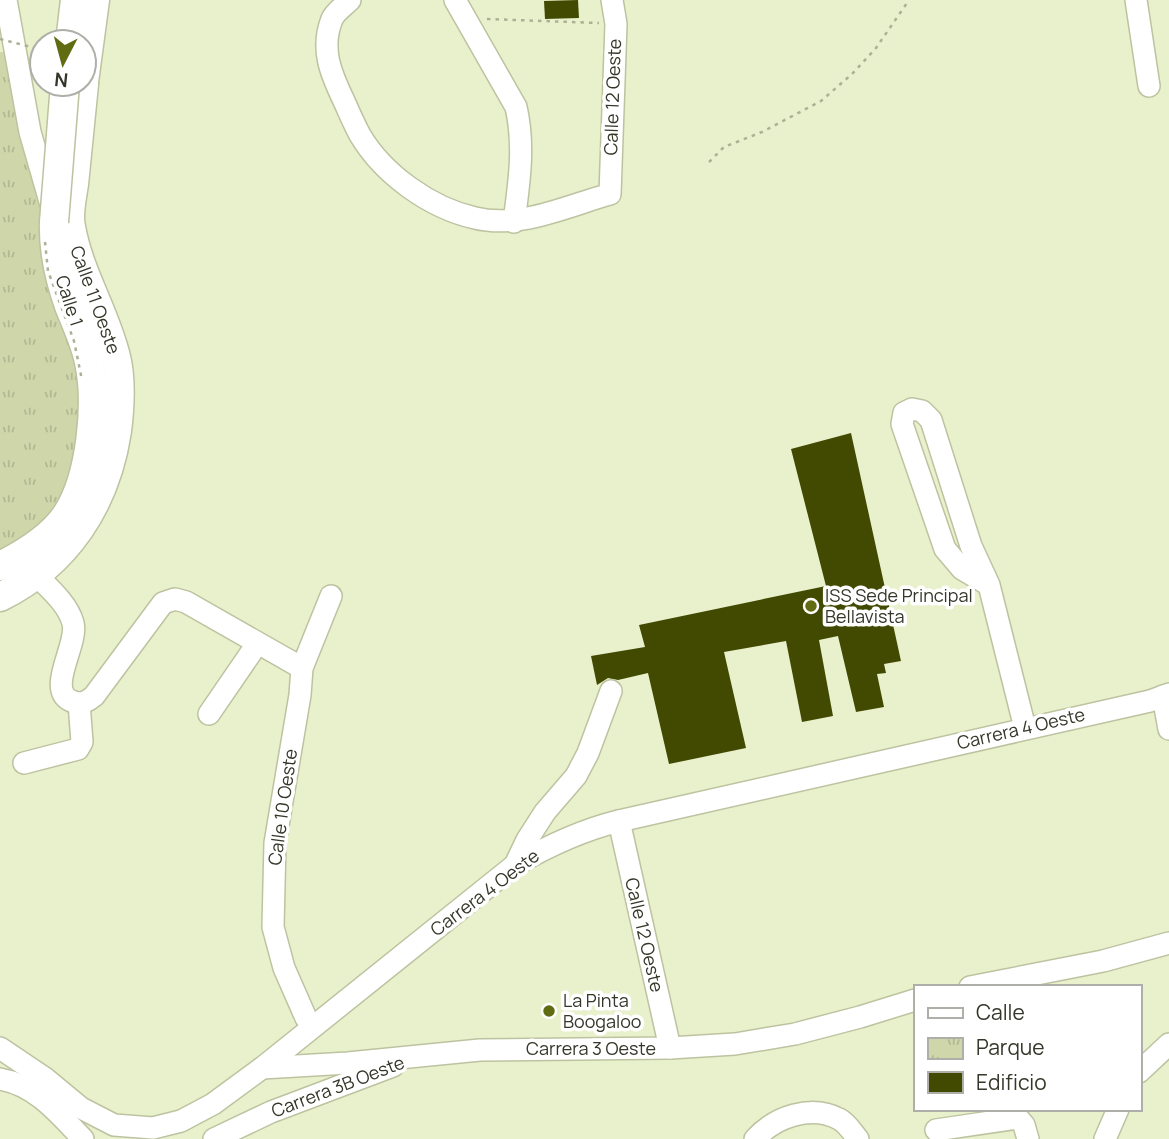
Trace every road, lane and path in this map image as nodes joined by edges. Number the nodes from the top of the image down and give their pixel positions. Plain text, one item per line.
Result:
1 (6, 0) edge
2 (75, 0) edge
3 (95, 0) edge
4 (350, 0) edge
5 (612, 0) edge
6 (909, 0) edge
7 (1136, 0) edge
8 (459, 9) edge
9 (616, 24) junction
10 (72, 28) edge
11 (91, 28) edge
12 (5, 48) edge
13 (28, 49) edge
14 (1149, 86) dead end
15 (64, 98) edge
16 (82, 98) edge
17 (30, 132) junction
18 (709, 162) dead end
19 (514, 222) junction
20 (70, 223) junction
21 (68, 513) junction
22 (0, 566) edge
23 (0, 574) edge
24 (36, 575) junction
25 (989, 585) junction
26 (331, 596) dead end
27 (0, 597) edge
28 (257, 644) junction
29 (302, 668) junction
30 (611, 691) dead end
31 (1166, 695) edge
32 (79, 703) junction
33 (209, 714) dead end
34 (1025, 728) junction
35 (1169, 729) edge
36 (24, 762) dead end
37 (619, 821) junction
38 (515, 865) junction
39 (1169, 943) edge
40 (980, 985) edge
41 (914, 1000) edge
42 (306, 1018) dead end
43 (1169, 1044) edge
44 (0, 1048) edge
45 (670, 1048) junction
46 (424, 1054) junction
47 (262, 1068) junction
48 (1141, 1070) edge
49 (0, 1079) edge
50 (1117, 1111) edge
51 (936, 1130) dead end
52 (83, 1139) edge
53 (214, 1139) edge
54 (755, 1139) edge
55 (858, 1139) edge
56 (1028, 1139) edge
57 (1105, 1139) edge

1 - 12 street
2 - 10 main road
3 - 11 main road, Calle 11 Oeste
4 - 19 street
5 - 9 street, Calle 12 Oeste
6 - 18 path
7 - 14 street
8 - 9 path
8 - 19 street
9 - 19 street, Calle 12 Oeste
12 - 13 path, bridge
12 - 17 street
15 - 21 main road, Calle 1, bridge
16 - 20 main road, Calle 11 Oeste
17 - 20 street
17 - 21 street
20 - 24 main road, Calle 11 Oeste
21 - 22 main road
23 - 24 main road
24 - 27 main road, Calle 11 Oeste
24 - 32 street
25 - 25 street
25 - 34 street
26 - 29 street, Calle 10 Oeste
28 - 29 street
28 - 32 street
28 - 33 street
29 - 42 street, Calle 10 Oeste
30 - 38 street
31 - 34 street, Carrera 4 Oeste
31 - 35 street
32 - 36 street
34 - 37 street, Carrera 4 Oeste
37 - 38 street, Carrera 4 Oeste
37 - 45 street, Calle 12 Oeste
38 - 47 street, Carrera 4 Oeste
39 - 40 street
41 - 45 street, Carrera 3 Oeste
43 - 48 street
44 - 47 street, Carrera 4 Oeste
45 - 46 street, Carrera 3 Oeste
46 - 47 street, Carrera 3 Oeste
46 - 53 street, Carrera 3B Oeste
49 - 52 street
50 - 57 street
51 - 56 street
54 - 55 street

